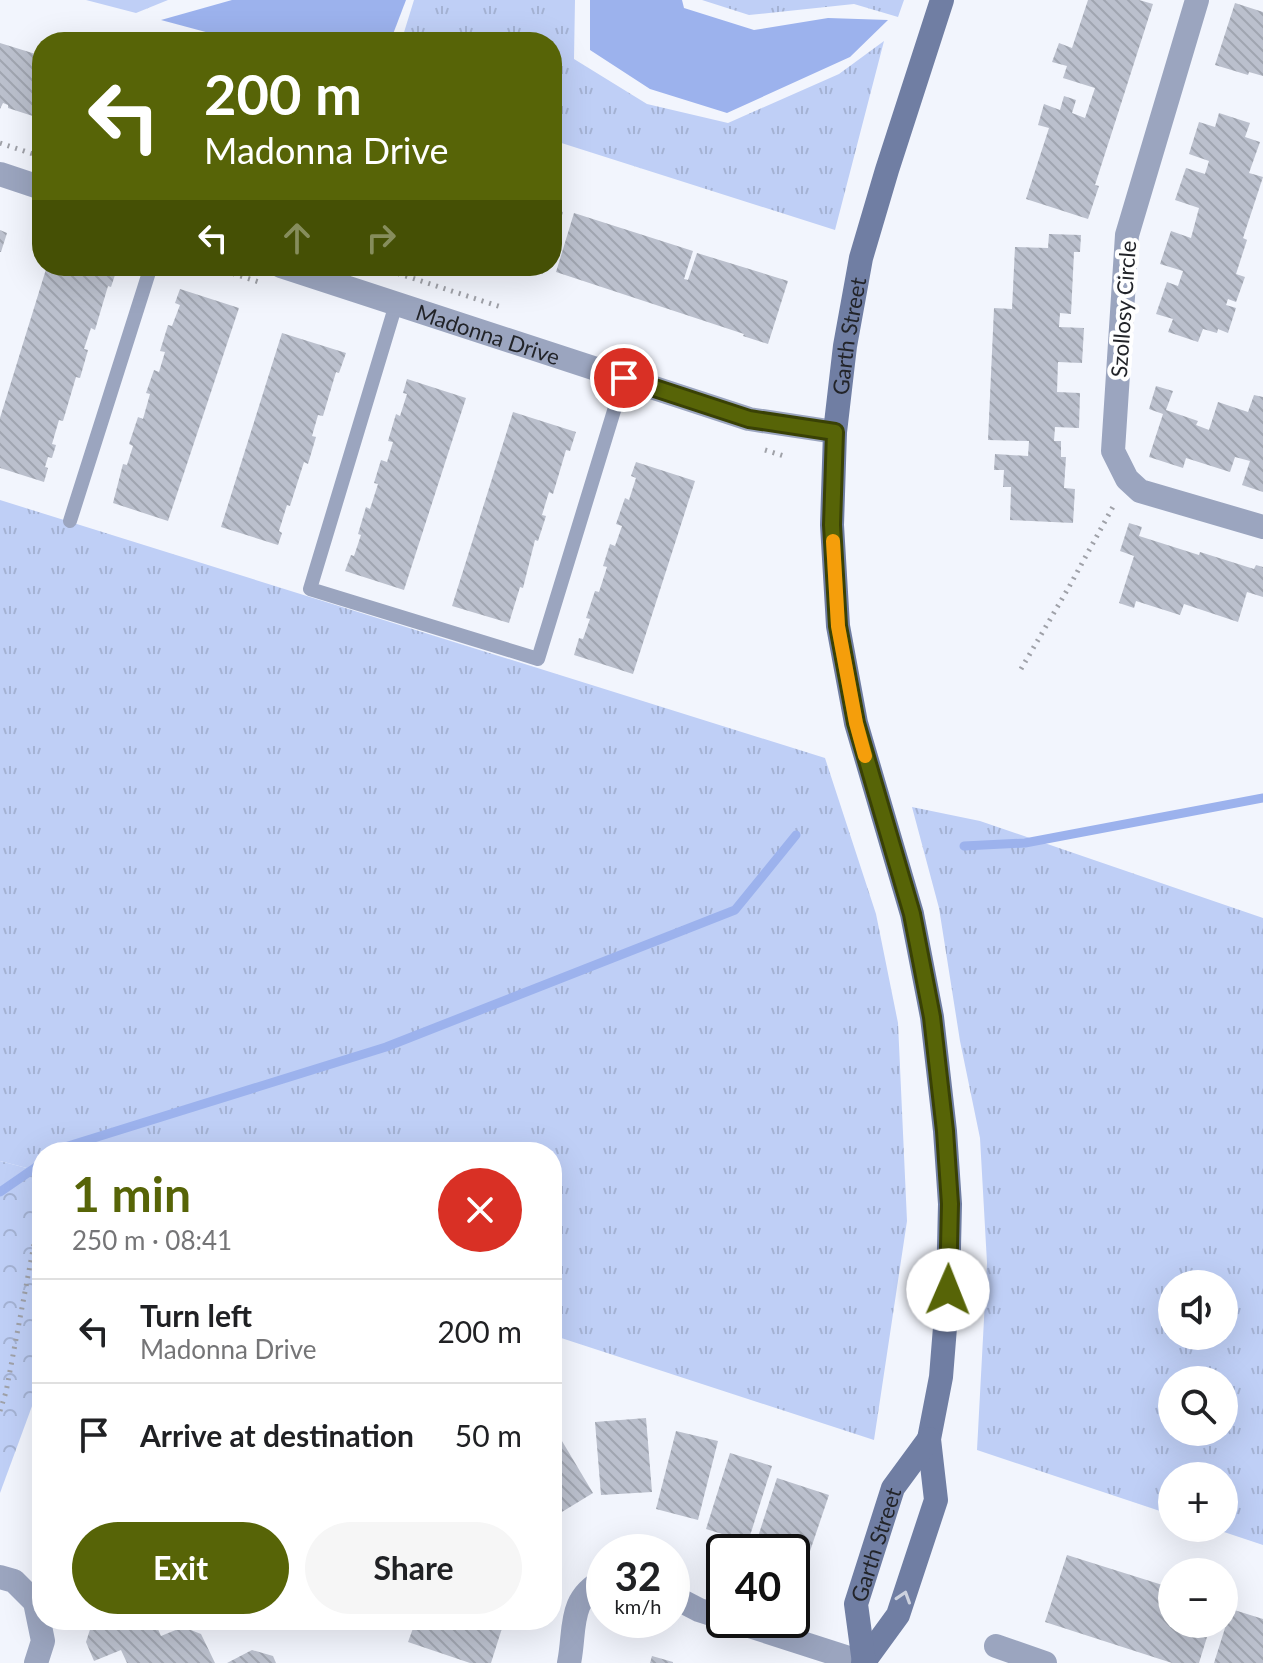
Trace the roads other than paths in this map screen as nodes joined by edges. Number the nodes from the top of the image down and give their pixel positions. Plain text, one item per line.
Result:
1 (942, 0) edge
2 (1197, 0) edge
3 (0, 174) edge
4 (32, 185) edge
5 (148, 276) edge
6 (311, 276) edge
7 (396, 304) junction
8 (624, 378) junction
9 (835, 432) junction
10 (70, 521) dead end
11 (1263, 527) edge
12 (929, 1439) junction
13 (0, 1577) edge
14 (586, 1593) edge
15 (32, 1594) edge
16 (42, 1630) edge
17 (787, 1638) edge
18 (996, 1646) dead end
19 (36, 1663) edge
20 (569, 1663) edge
21 (864, 1663) edge
22 (1045, 1663) edge

1 - 9 street, Garth Street
2 - 11 street, Szollosy Circle
3 - 4 street
5 - 10 lane
6 - 7 street, Madonna Drive
7 - 8 street, Madonna Drive
7 - 8 lane
8 - 9 street, Madonna Drive
9 - 12 street, Garth Street
21 -> 12 street, Garth Street
12 - 21 street, Garth Street
13 - 15 street
14 - 20 street
16 - 19 street
17 - 21 street
18 - 22 street

